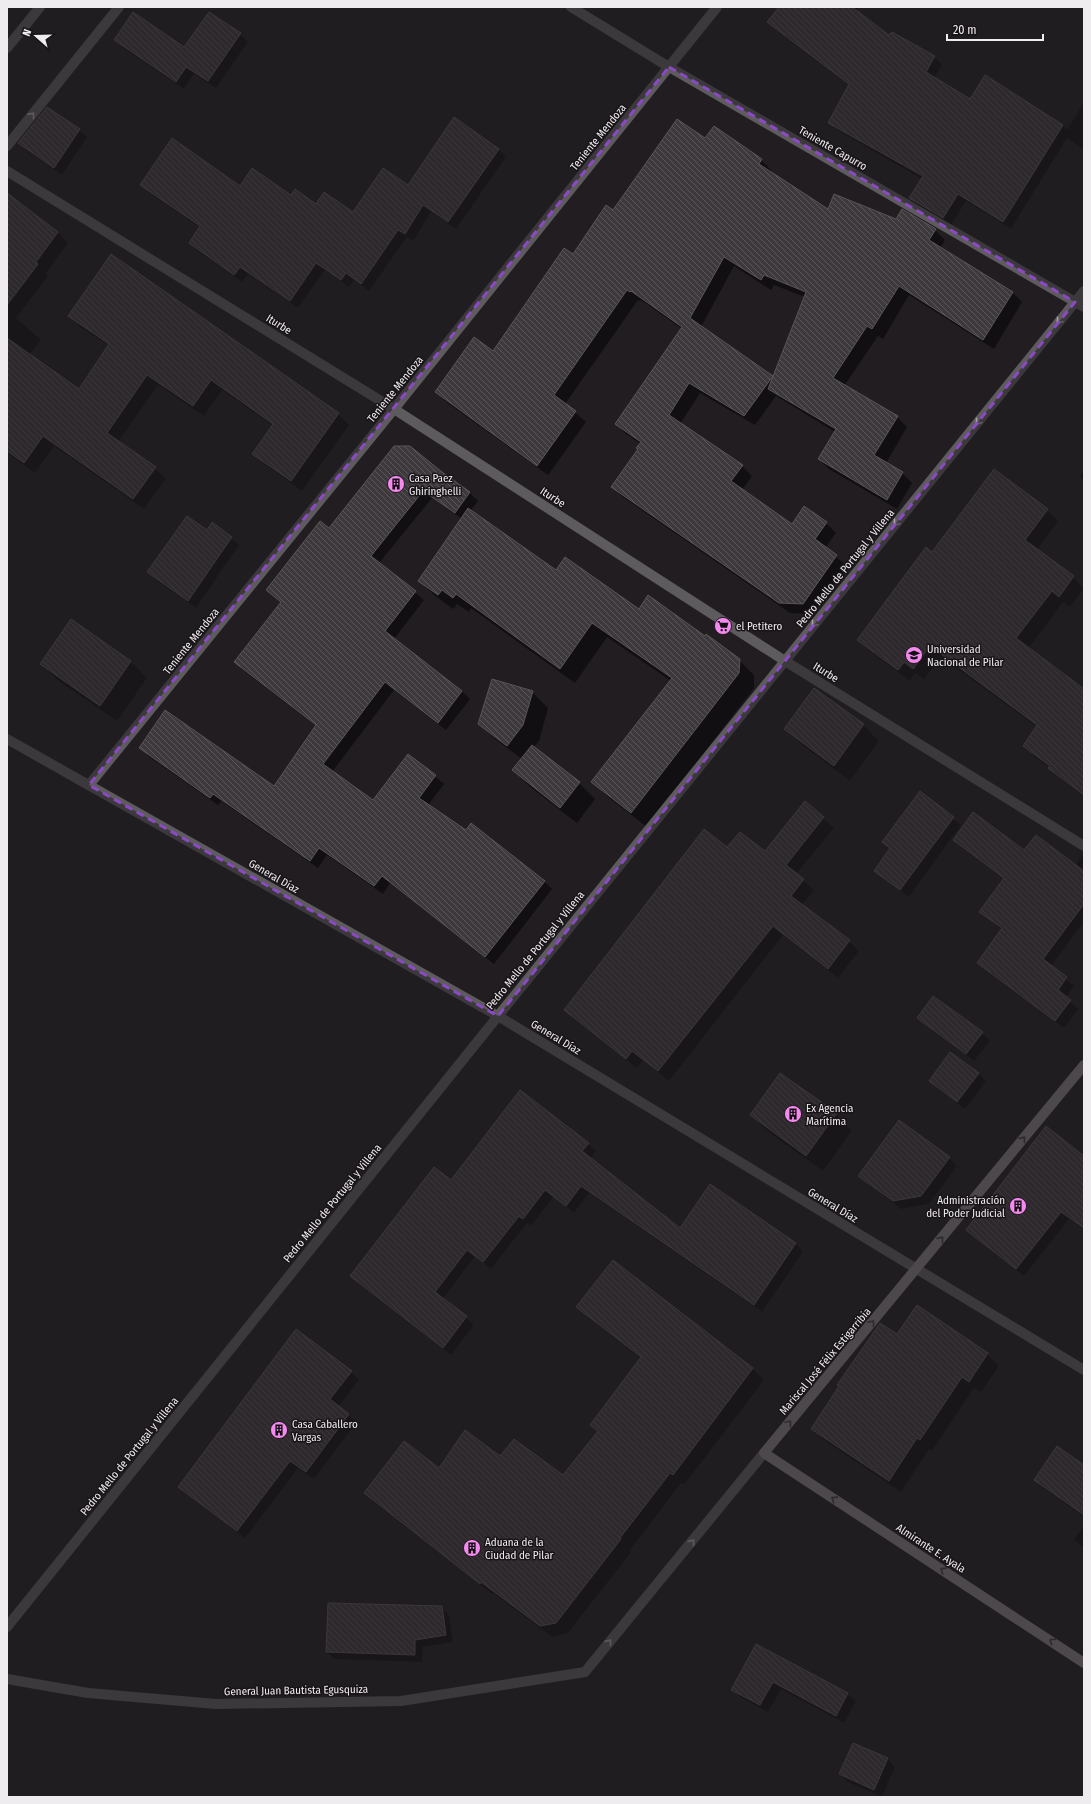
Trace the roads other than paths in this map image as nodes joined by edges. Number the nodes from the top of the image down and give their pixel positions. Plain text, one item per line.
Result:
1 (40, 7) edge
2 (119, 7) edge
3 (571, 7) edge
4 (717, 7) edge
5 (7, 48) edge
6 (669, 67) junction
7 (7, 146) edge
8 (7, 171) edge
9 (1084, 291) edge
10 (1075, 302) junction
11 (1084, 307) edge
12 (394, 409) junction
13 (785, 661) junction
14 (7, 739) edge
15 (89, 785) junction
16 (1084, 846) edge
17 (498, 1016) junction
18 (1084, 1065) edge
19 (916, 1269) junction
20 (1084, 1370) edge
21 (764, 1453) junction
22 (7, 1627) edge
23 (1084, 1663) edge
24 (585, 1672) joint
25 (7, 1679) edge

1 - 5 street
7 -> 2 street
3 - 6 street, Teniente Capurro
4 - 6 street, Teniente Mendoza
6 - 10 street, Teniente Capurro
6 - 12 street, Teniente Mendoza
8 - 12 street, Iturbe
9 - 10 street, Pedro Mello de Portugal y Villena
10 - 11 street, Teniente Capurro
10 -> 13 street, Pedro Mello de Portugal y Villena
12 - 13 street, Iturbe
12 - 15 street, Teniente Mendoza
13 - 16 street, Iturbe
13 - 17 street, Pedro Mello de Portugal y Villena
14 - 15 street, General Díaz
15 - 17 street, General Díaz
17 - 19 street, General Díaz
17 - 22 street, Pedro Mello de Portugal y Villena
19 -> 18 main road, Mariscal José Félix Estigarribia
19 - 20 street, General Díaz
21 -> 19 main road, Mariscal José Félix Estigarribia
23 -> 21 main road, Almirante E. Ayala
24 -> 21 street, Mariscal José Félix Estigarribia
24 - 25 street, General Juan Bautista Egusquiza

